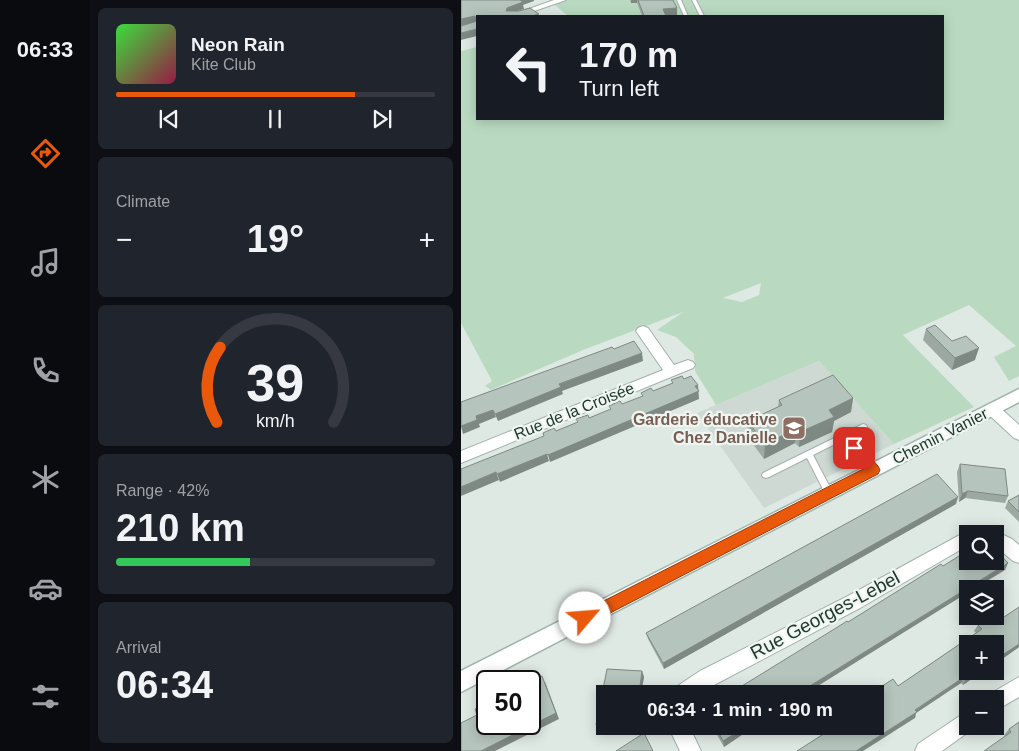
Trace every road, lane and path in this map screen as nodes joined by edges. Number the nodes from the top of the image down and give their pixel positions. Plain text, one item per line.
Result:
1 (562, 0) edge
2 (679, 0) edge
3 (694, 0) edge
4 (549, 2) edge
5 (516, 15) edge
6 (686, 15) edge
7 (702, 15) edge
8 (643, 331) dead end
9 (687, 365) dead end
10 (672, 372) junction
11 (1019, 394) edge
12 (992, 409) junction
13 (863, 427) dead end
14 (1019, 434) edge
15 (845, 437) junction
16 (809, 454) junction
17 (461, 457) edge
18 (873, 470) junction
19 (766, 475) dead end
20 (829, 493) junction
21 (959, 543) edge
22 (1004, 543) edge
23 (1019, 556) edge
24 (461, 682) edge
25 (696, 685) edge
26 (1019, 686) edge
27 (1004, 696) edge
28 (959, 727) edge
29 (683, 735) edge
30 (691, 751) edge
31 (925, 751) edge

1 - 4 street
2 - 6 lane
3 - 7 lane
4 - 5 street
8 - 10 street
9 - 10 street, Rue de la Croisée
10 - 17 street, Rue de la Croisée
11 - 12 main road, Chemin Vanier
12 - 14 street
12 - 18 main road, Chemin Vanier
13 - 15 lane
15 - 16 lane
15 - 18 lane
16 - 19 lane
16 - 20 lane
18 - 20 main road, Chemin Vanier
20 - 24 main road, Chemin Vanier
21 - 25 street, Rue Georges-Lebel
22 - 23 street
26 - 27 street
28 - 31 street
29 - 30 street

